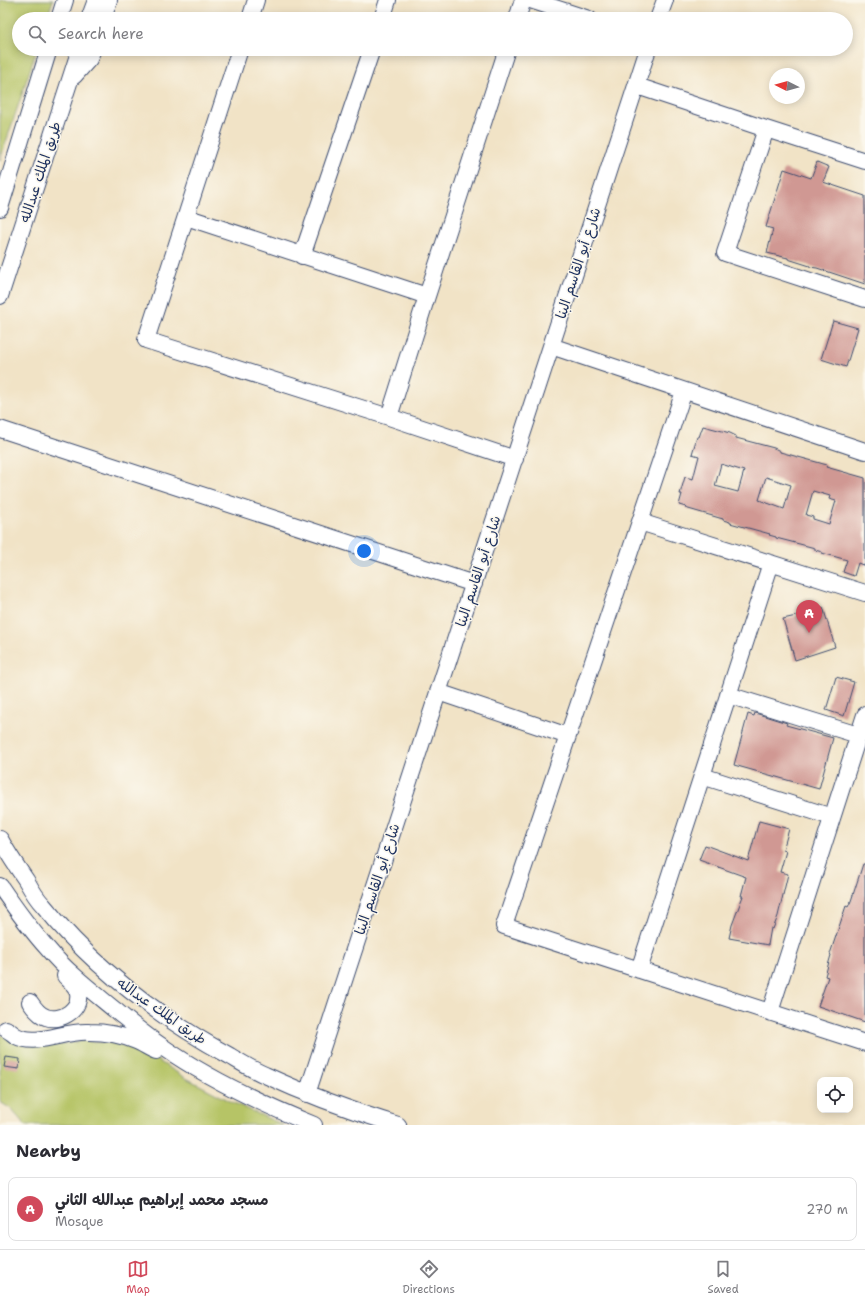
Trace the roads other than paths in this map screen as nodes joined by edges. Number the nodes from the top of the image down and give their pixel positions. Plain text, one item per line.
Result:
1 (65, 0) edge
2 (96, 0) edge
3 (109, 0) edge
4 (256, 0) edge
5 (388, 0) edge
6 (523, 0) edge
7 (530, 0) edge
8 (664, 0) edge
9 (61, 12) edge
10 (92, 12) edge
11 (105, 12) edge
12 (252, 12) edge
13 (384, 12) edge
14 (519, 12) edge
15 (567, 12) edge
16 (660, 12) edge
17 (47, 56) edge
18 (78, 56) edge
19 (90, 56) edge
20 (238, 56) edge
21 (370, 56) edge
22 (505, 56) edge
23 (646, 56) edge
24 (70, 80) junction
25 (636, 86) junction
26 (766, 129) junction
27 (865, 161) edge
28 (0, 208) edge
29 (186, 217) junction
30 (302, 256) junction
31 (0, 296) edge
32 (427, 296) junction
33 (865, 299) edge
34 (552, 346) junction
35 (684, 391) junction
36 (389, 417) junction
37 (0, 429) edge
38 (865, 451) edge
39 (515, 459) junction
40 (640, 522) junction
41 (771, 564) junction
42 (474, 584) junction
43 (865, 593) edge
44 (438, 692) junction
45 (728, 695) junction
46 (865, 718) edge
47 (858, 735) junction
48 (568, 736) junction
49 (702, 776) junction
50 (832, 817) junction
51 (0, 839) edge
52 (0, 886) edge
53 (9, 900) junction
54 (639, 970) junction
55 (30, 1002) dead end
56 (770, 1012) junction
57 (6, 1029) dead end
58 (865, 1043) edge
59 (193, 1066) junction
60 (307, 1094) junction
61 (314, 1125) edge
62 (398, 1125) edge

1 - 9 street
2 - 10 street
3 - 11 street
4 - 12 street
5 - 13 street
6 - 14 street
7 - 15 street
8 - 16 street
17 - 28 street, طريق الملك عبدالله
18 - 24 street, طريق الملك عبدالله
19 - 24 street
20 - 29 street
21 - 30 street
22 - 32 street
23 - 25 street, شارع أبو القاسم البنا
24 - 31 street, طريق الملك عبدالله
25 - 26 street
25 - 34 street, شارع أبو القاسم البنا
26 - 27 street
26 - 33 street
29 - 30 street
29 - 36 street
30 - 32 street
32 - 36 street
34 - 35 street
34 - 39 street, شارع أبو القاسم البنا
35 - 38 street
35 - 40 street
36 - 39 street
37 - 42 street
39 - 42 street, شارع أبو القاسم البنا
40 - 41 street
40 - 48 street
41 - 43 street
41 - 45 street
42 - 44 street, شارع أبو القاسم البنا
44 - 48 street
44 - 60 street, شارع أبو القاسم البنا
45 - 47 street
45 - 49 street
46 - 47 street
47 - 50 street
48 - 54 street
49 - 50 street
49 - 54 street
50 - 56 street
51 - 60 street, طريق الملك عبدالله
52 - 53 street, طريق الملك عبدالله
53 - 55 street
53 - 59 street, طريق الملك عبدالله
54 - 56 street
56 - 58 street
57 - 59 street
59 - 61 street, طريق الملك عبدالله
60 - 62 street, طريق الملك عبدالله

